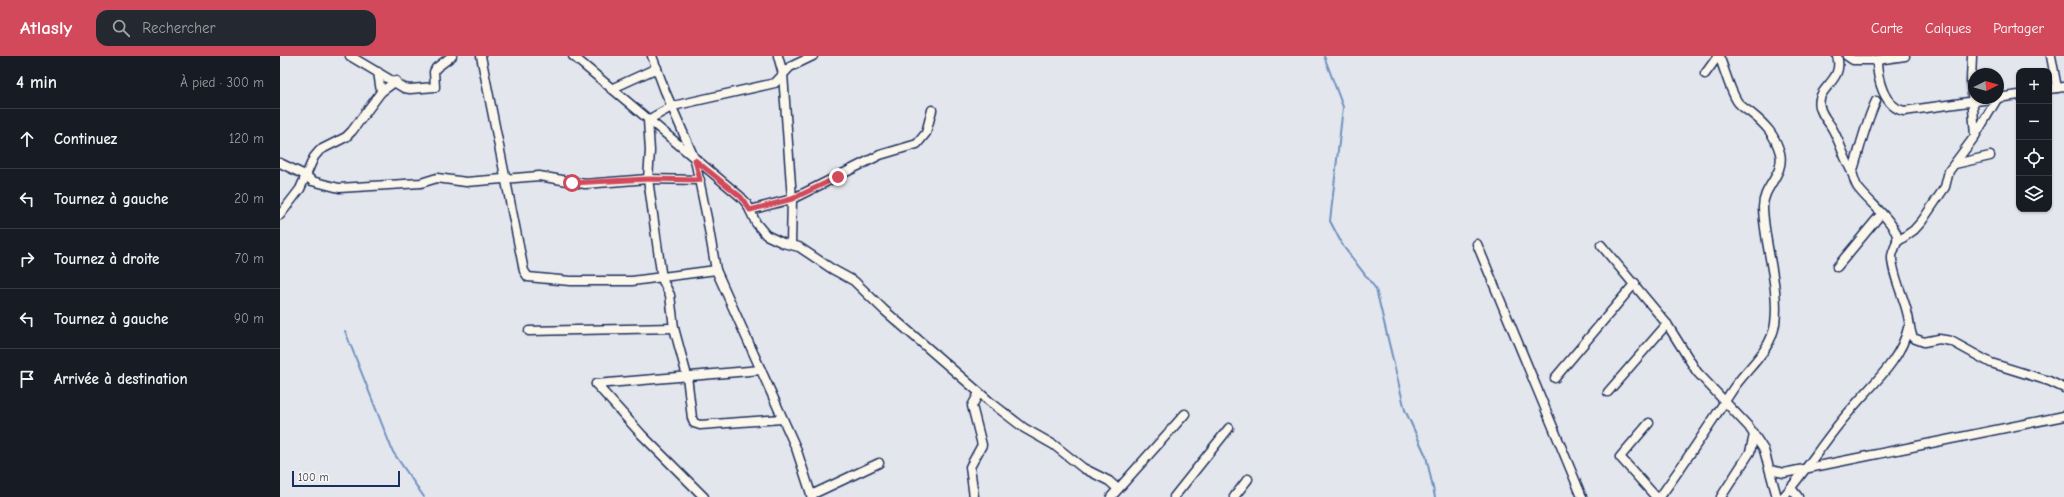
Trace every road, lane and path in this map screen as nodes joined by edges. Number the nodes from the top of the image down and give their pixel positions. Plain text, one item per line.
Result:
1 (350, 56) edge
2 (452, 56) edge
3 (481, 56) edge
4 (572, 56) edge
5 (652, 56) edge
6 (778, 56) edge
7 (812, 56) edge
8 (1719, 56) edge
9 (1837, 56) edge
10 (1847, 56) edge
11 (1905, 56) edge
12 (1972, 56) edge
13 (2051, 56) edge
14 (1877, 60) junction
15 (657, 68) junction
16 (1972, 68) edge
17 (378, 72) junction
18 (783, 74) junction
19 (1705, 74) dead end
20 (396, 81) junction
21 (2057, 88) edge
22 (611, 89) junction
23 (381, 92) junction
24 (2016, 96) edge
25 (2004, 98) edge
26 (1876, 101) dead end
27 (1968, 103) edge
28 (1972, 104) edge
29 (1994, 104) edge
30 (673, 106) junction
31 (932, 110) dead end
32 (648, 120) junction
33 (1974, 136) junction
34 (1990, 156) dead end
35 (695, 160) junction
36 (280, 163) edge
37 (1955, 164) junction
38 (1852, 173) junction
39 (307, 176) junction
40 (648, 179) junction
41 (506, 180) junction
42 (700, 180) junction
43 (792, 199) junction
44 (750, 210) junction
45 (1881, 214) junction
46 (280, 215) edge
47 (1897, 242) junction
48 (791, 244) junction
49 (1477, 244) dead end
50 (1601, 245) dead end
51 (1837, 267) dead end
52 (716, 270) junction
53 (662, 279) junction
54 (1634, 282) junction
55 (1668, 324) junction
56 (1908, 327) junction
57 (674, 328) junction
58 (529, 331) dead end
59 (761, 370) junction
60 (687, 376) junction
61 (1555, 378) dead end
62 (2064, 388) edge
63 (1608, 392) dead end
64 (979, 393) junction
65 (1726, 402) junction
66 (1185, 414) dead end
67 (2064, 416) edge
68 (782, 419) junction
69 (1649, 423) dead end
70 (1229, 428) dead end
71 (1754, 435) junction
72 (879, 463) dead end
73 (1808, 466) junction
74 (1770, 470) junction
75 (1248, 479) dead end
76 (1791, 488) junction
77 (1118, 489) junction
78 (811, 496) edge
79 (704, 497) edge
80 (974, 497) edge
81 (1111, 497) edge
82 (1174, 497) edge
83 (1234, 497) edge
84 (1582, 497) edge
85 (1656, 497) edge
86 (1660, 497) edge
87 (1721, 497) edge
88 (1777, 497) edge
89 (1783, 497) edge
90 (1798, 497) edge

1 - 17 street
2 - 20 street
3 - 41 street
4 - 22 street
5 - 15 street
6 - 18 street
7 - 18 street
8 - 19 street
8 - 65 street
9 - 38 street
10 - 14 street
11 - 14 street
12 - 16 street
13 - 21 street
14 - 27 street
15 - 22 street
15 - 30 street
17 - 20 street
17 - 23 street
18 - 30 street
18 - 43 street
20 - 23 street
22 - 32 street
23 - 39 street
24 - 25 street
26 - 38 street
28 - 33 street
29 - 33 street
30 - 32 street
30 - 35 street
31 - 43 street
32 - 35 street
32 - 40 street
33 - 37 street
34 - 37 street
35 - 42 street
35 - 44 street
36 - 39 street
37 - 47 street
38 - 45 street
39 - 41 street
39 - 46 street
40 - 41 street
40 - 42 street
40 - 53 street
41 - 53 street
42 - 52 street
43 - 44 street
43 - 48 street
44 - 48 street
45 - 47 street
45 - 51 street
47 - 56 street
48 - 64 street
49 - 84 street
50 - 54 street
52 - 53 street
52 - 59 street
53 - 57 street
54 - 55 street
54 - 61 street
55 - 63 street
55 - 65 street
56 - 62 street
56 - 73 street
57 - 58 street
57 - 60 street
59 - 60 street
59 - 68 street
60 - 68 street
60 - 79 street
64 - 77 street
64 - 80 street
65 - 71 street
65 - 86 street
66 - 77 street
67 - 73 street
68 - 78 street
69 - 85 street
70 - 82 street
71 - 74 street
71 - 87 street
72 - 78 street
73 - 74 street
73 - 76 street
74 - 88 street
75 - 83 street
76 - 89 street
76 - 90 street
77 - 81 street

